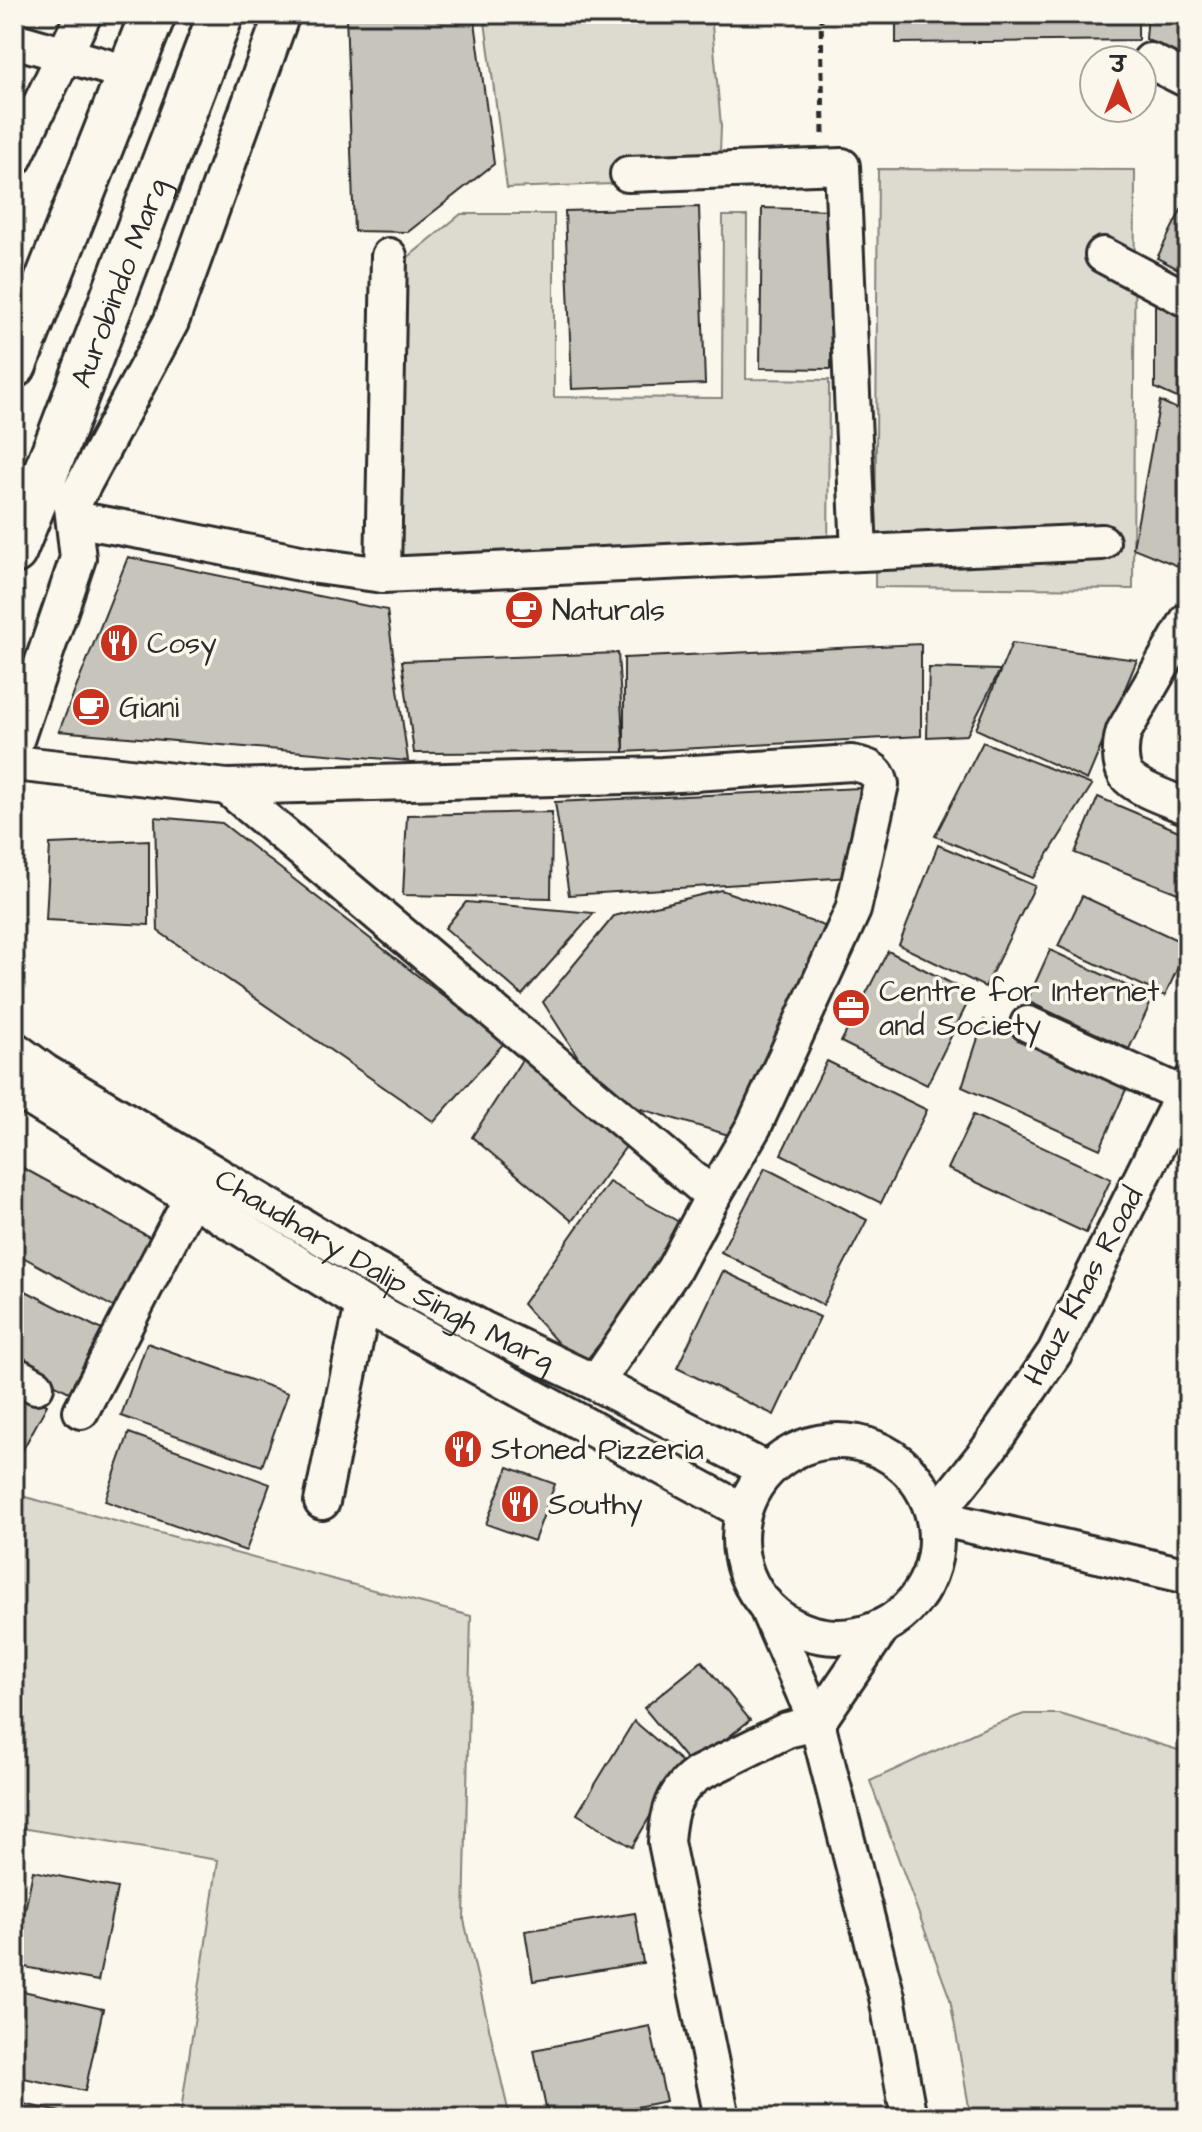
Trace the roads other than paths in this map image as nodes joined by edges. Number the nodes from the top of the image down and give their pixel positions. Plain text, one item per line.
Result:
1 (84, 14) edge
2 (153, 14) edge
3 (221, 14) edge
4 (282, 14) edge
5 (14, 40) edge
6 (65, 55) junction
7 (1158, 65) edge
8 (128, 73) junction
9 (1188, 80) edge
10 (14, 159) edge
11 (628, 174) dead end
12 (1103, 255) dead end
13 (389, 256) dead end
14 (1188, 300) edge
15 (14, 365) edge
16 (52, 455) junction
17 (73, 512) junction
18 (1102, 542) dead end
19 (14, 551) edge
20 (859, 553) junction
21 (383, 575) junction
22 (1188, 620) edge
23 (14, 746) edge
24 (14, 763) edge
25 (227, 787) junction
26 (1188, 807) edge
27 (1028, 1024) dead end
28 (14, 1049) edge
29 (14, 1088) edge
30 (1186, 1092) edge
31 (713, 1196) junction
32 (191, 1198) junction
33 (363, 1304) junction
34 (469, 1321) junction
35 (452, 1353) junction
36 (596, 1383) junction
37 (81, 1411) dead end
38 (767, 1470) junction
39 (322, 1502) dead end
40 (743, 1511) junction
41 (934, 1517) junction
42 (1188, 1576) edge
43 (765, 1604) junction
44 (883, 1626) junction
45 (817, 1723) junction
46 (722, 2118) edge
47 (909, 2118) edge

1 - 6 street
2 - 8 highway
3 - 16 highway, Aurobindo Marg
4 - 17 street
5 - 6 street
6 - 8 street
6 - 10 street
7 - 9 street
8 - 15 highway
11 - 20 street
12 - 14 street
13 - 21 street
16 - 17 street
16 - 19 highway, Aurobindo Marg
17 - 21 street
17 - 23 street
18 - 20 street
20 - 21 street
22 - 26 street
24 - 25 street
25 - 31 street
25 - 31 street
27 - 30 street
28 - 34 street, Chaudhary Dalip Singh Marg
29 - 32 street
30 - 41 street, Hauz Khas Road
31 - 36 street
32 - 33 street
32 - 37 street
33 - 35 street
33 - 39 street
34 - 35 street
34 - 36 street, Chaudhary Dalip Singh Marg
35 - 40 street
36 - 38 street, Chaudhary Dalip Singh Marg
38 - 40 street
38 - 41 street
40 - 43 street
41 - 42 street
41 - 44 street
43 - 44 street
43 - 45 street
44 - 45 street
45 - 46 street
45 - 47 street

